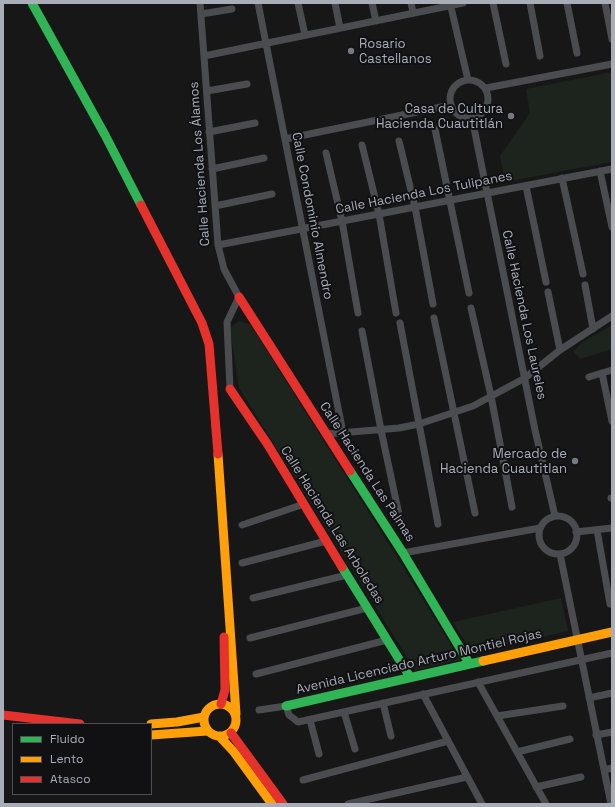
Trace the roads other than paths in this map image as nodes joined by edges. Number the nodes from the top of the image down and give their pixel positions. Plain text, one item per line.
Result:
1 (27, 3) edge
2 (32, 3) edge
3 (200, 3) edge
4 (258, 3) edge
5 (298, 3) edge
6 (335, 3) edge
7 (372, 3) edge
8 (411, 3) edge
9 (463, 3) edge
10 (493, 3) edge
11 (530, 3) edge
12 (567, 3) edge
13 (605, 3) edge
14 (450, 4) edge
15 (232, 9) dead end
16 (413, 12) junction
17 (201, 14) junction
18 (376, 20) junction
19 (340, 28) junction
20 (305, 35) junction
21 (612, 39) edge
22 (266, 43) junction
23 (577, 53) dead end
24 (204, 56) junction
25 (540, 56) dead end
26 (506, 64) dead end
27 (612, 64) edge
28 (468, 80) junction
29 (247, 84) dead end
30 (486, 88) junction
31 (207, 91) junction
32 (451, 105) junction
33 (472, 118) junction
34 (255, 123) dead end
35 (435, 129) dead end
36 (210, 132) junction
37 (285, 139) junction
38 (399, 142) dead end
39 (362, 145) dead end
40 (326, 153) dead end
41 (264, 158) dead end
42 (212, 169) junction
43 (612, 169) edge
44 (600, 171) junction
45 (562, 178) junction
46 (526, 186) junction
47 (487, 193) junction
48 (272, 194) dead end
49 (450, 200) junction
50 (215, 206) junction
51 (415, 207) junction
52 (379, 214) junction
53 (342, 221) junction
54 (612, 227) edge
55 (303, 229) junction
56 (218, 245) junction
57 (583, 274) dead end
58 (546, 282) dead end
59 (585, 284) dead end
60 (548, 292) dead end
61 (469, 293) dead end
62 (238, 297) junction
63 (433, 304) dead end
64 (471, 308) dead end
65 (358, 313) dead end
66 (396, 313) dead end
67 (612, 316) edge
68 (434, 318) dead end
69 (400, 323) dead end
70 (593, 329) junction
71 (362, 330) dead end
72 (560, 350) junction
73 (612, 370) edge
74 (602, 373) junction
75 (589, 377) dead end
76 (525, 378) junction
77 (230, 388) joint
78 (491, 396) junction
79 (454, 412) junction
80 (612, 421) edge
81 (419, 424) junction
82 (381, 430) junction
83 (343, 433) junction
84 (327, 434) junction
85 (304, 504) junction
86 (512, 507) dead end
87 (475, 513) dead end
88 (555, 516) junction
89 (402, 524) dead end
90 (438, 524) dead end
91 (242, 525) dead end
92 (540, 528) junction
93 (612, 528) edge
94 (597, 530) junction
95 (576, 532) junction
96 (326, 541) junction
97 (404, 553) junction
98 (560, 554) junction
99 (242, 563) dead end
100 (347, 575) junction
101 (253, 598) dead end
102 (610, 604) dead end
103 (367, 608) junction
104 (612, 632) edge
105 (250, 638) dead end
106 (577, 639) junction
107 (387, 640) junction
108 (612, 653) edge
109 (581, 659) junction
110 (468, 663) junction
111 (256, 674) dead end
112 (410, 677) junction
113 (478, 682) junction
114 (612, 693) edge
115 (423, 694) junction
116 (589, 698) junction
117 (383, 703) junction
118 (221, 704) junction
119 (286, 706) junction
120 (562, 706) dead end
121 (259, 710) dead end
122 (344, 712) junction
123 (236, 714) junction
124 (3, 715) edge
125 (497, 716) junction
126 (204, 717) junction
127 (310, 720) junction
128 (3, 722) edge
129 (13, 723) edge
130 (71, 723) edge
131 (152, 724) edge
132 (207, 731) junction
133 (231, 732) junction
134 (612, 732) edge
135 (152, 735) edge
136 (596, 735) junction
137 (391, 736) dead end
138 (220, 737) junction
139 (570, 739) dead end
140 (448, 741) junction
141 (355, 748) dead end
142 (517, 752) junction
143 (319, 754) dead end
144 (612, 768) edge
145 (604, 770) junction
146 (467, 777) junction
147 (581, 777) dead end
148 (303, 780) dead end
149 (536, 787) junction
150 (272, 804) edge
151 (283, 804) edge
152 (348, 804) edge
153 (482, 804) edge
154 (546, 804) edge
155 (611, 804) edge

1 - 118 main road
2 - 123 main road
3 - 17 street, Calle Hacienda Los Álamos
4 - 22 street, Calle Condominio Almendro
5 - 20 street
6 - 19 street
7 - 18 street
8 - 16 street
9 - 14 street
10 - 26 street
11 - 25 street
12 - 23 street
13 - 21 street
14 - 16 street
14 - 28 street
15 - 17 street
16 - 18 street
17 - 24 street, Calle Hacienda Los Álamos
18 - 19 street
19 - 20 street
20 - 22 street
22 - 24 street
22 - 37 street, Calle Condominio Almendro
24 - 31 street, Calle Hacienda Los Álamos
27 - 30 street
28 - 30 street
28 - 32 street
29 - 31 street
30 - 33 street
31 - 36 street, Calle Hacienda Los Álamos
32 - 33 street
32 - 37 street
33 - 47 street, Calle Hacienda Los Laureles
34 - 36 street
35 - 49 street
36 - 42 street, Calle Hacienda Los Álamos
37 - 55 street, Calle Condominio Almendro
38 - 51 street
39 - 52 street
40 - 53 street
41 - 42 street
42 - 50 street, Calle Hacienda Los Álamos
43 - 44 street, Calle Hacienda Los Tulipanes
44 - 45 street, Calle Hacienda Los Tulipanes
44 - 54 street
45 - 46 street, Calle Hacienda Los Tulipanes
45 - 57 street
46 - 47 street, Calle Hacienda Los Tulipanes
46 - 58 street
47 - 49 street, Calle Hacienda Los Tulipanes
47 - 76 street, Calle Hacienda Los Laureles
48 - 50 street
49 - 51 street, Calle Hacienda Los Tulipanes
49 - 61 street
50 - 56 street, Calle Hacienda Los Álamos
51 - 52 street, Calle Hacienda Los Tulipanes
51 - 63 street
52 - 53 street, Calle Hacienda Los Tulipanes
52 - 66 street
53 - 55 street, Calle Hacienda Los Tulipanes
53 - 65 street
55 - 56 street, Calle Hacienda Los Tulipanes
55 - 83 street, Calle Condominio Almendro
56 - 62 street, Calle Hacienda Los Álamos
59 - 70 street
60 - 72 street
62 - 77 street
62 - 84 main road, Calle Hacienda Las Palmas
64 - 78 street
67 - 70 street
68 - 79 street
69 - 81 street
70 - 72 street
71 - 82 street
72 - 76 street
73 - 74 street
74 - 75 street
74 - 80 street
76 - 78 street
76 - 88 street, Calle Hacienda Los Laureles
77 - 85 main road, Calle Hacienda Las Arboledas
78 - 79 street
78 - 86 street
79 - 81 street
79 - 87 street
81 - 82 street
81 - 90 street
82 - 83 street
82 - 89 street
83 - 84 street
84 - 97 main road, Calle Hacienda Las Palmas
85 - 91 street
85 - 96 main road, Calle Hacienda Las Arboledas
88 - 92 street
88 - 95 street
92 - 97 street
92 - 98 street
93 - 94 street
94 - 95 street
94 - 102 street
95 - 98 street
96 - 99 street
96 - 100 main road, Calle Hacienda Las Arboledas
97 - 110 main road, Calle Hacienda Las Palmas
98 - 106 street
100 - 101 street
100 - 103 main road, Calle Hacienda Las Arboledas
103 - 105 street
103 - 107 main road, Calle Hacienda Las Arboledas
104 - 106 main road, Avenida Licenciado Arturo Montiel Rojas
106 - 109 street
106 - 110 main road, Avenida Licenciado Arturo Montiel Rojas
107 - 111 street
107 - 112 main road, Calle Hacienda Las Arboledas
108 - 109 street, Avenida Licenciado Arturo Montiel Rojas
109 - 113 street, Avenida Licenciado Arturo Montiel Rojas
109 - 116 street
110 - 112 main road, Avenida Licenciado Arturo Montiel Rojas
112 - 119 main road, Avenida Licenciado Arturo Montiel Rojas
113 - 115 street, Avenida Licenciado Arturo Montiel Rojas
113 - 125 street
114 - 116 street
115 - 117 street, Avenida Licenciado Arturo Montiel Rojas
115 - 140 street
116 - 136 street
117 - 122 street, Avenida Licenciado Arturo Montiel Rojas
117 - 137 street
118 - 123 main road
118 - 126 main road
119 - 121 street
119 - 127 street, Avenida Licenciado Arturo Montiel Rojas
120 - 125 street
122 - 127 street, Avenida Licenciado Arturo Montiel Rojas
122 - 141 street
123 - 133 main road
124 - 130 main road
125 - 142 street
126 - 131 main road
126 - 132 main road
127 - 143 street
128 - 129 main road
132 - 135 main road
132 - 138 main road
133 - 138 main road
133 - 151 main road
134 - 136 street
136 - 145 street
138 - 150 main road
139 - 142 street
140 - 146 street
140 - 148 street
142 - 149 street
144 - 145 street
145 - 155 street
146 - 152 street
146 - 153 street
147 - 149 street
149 - 154 street

